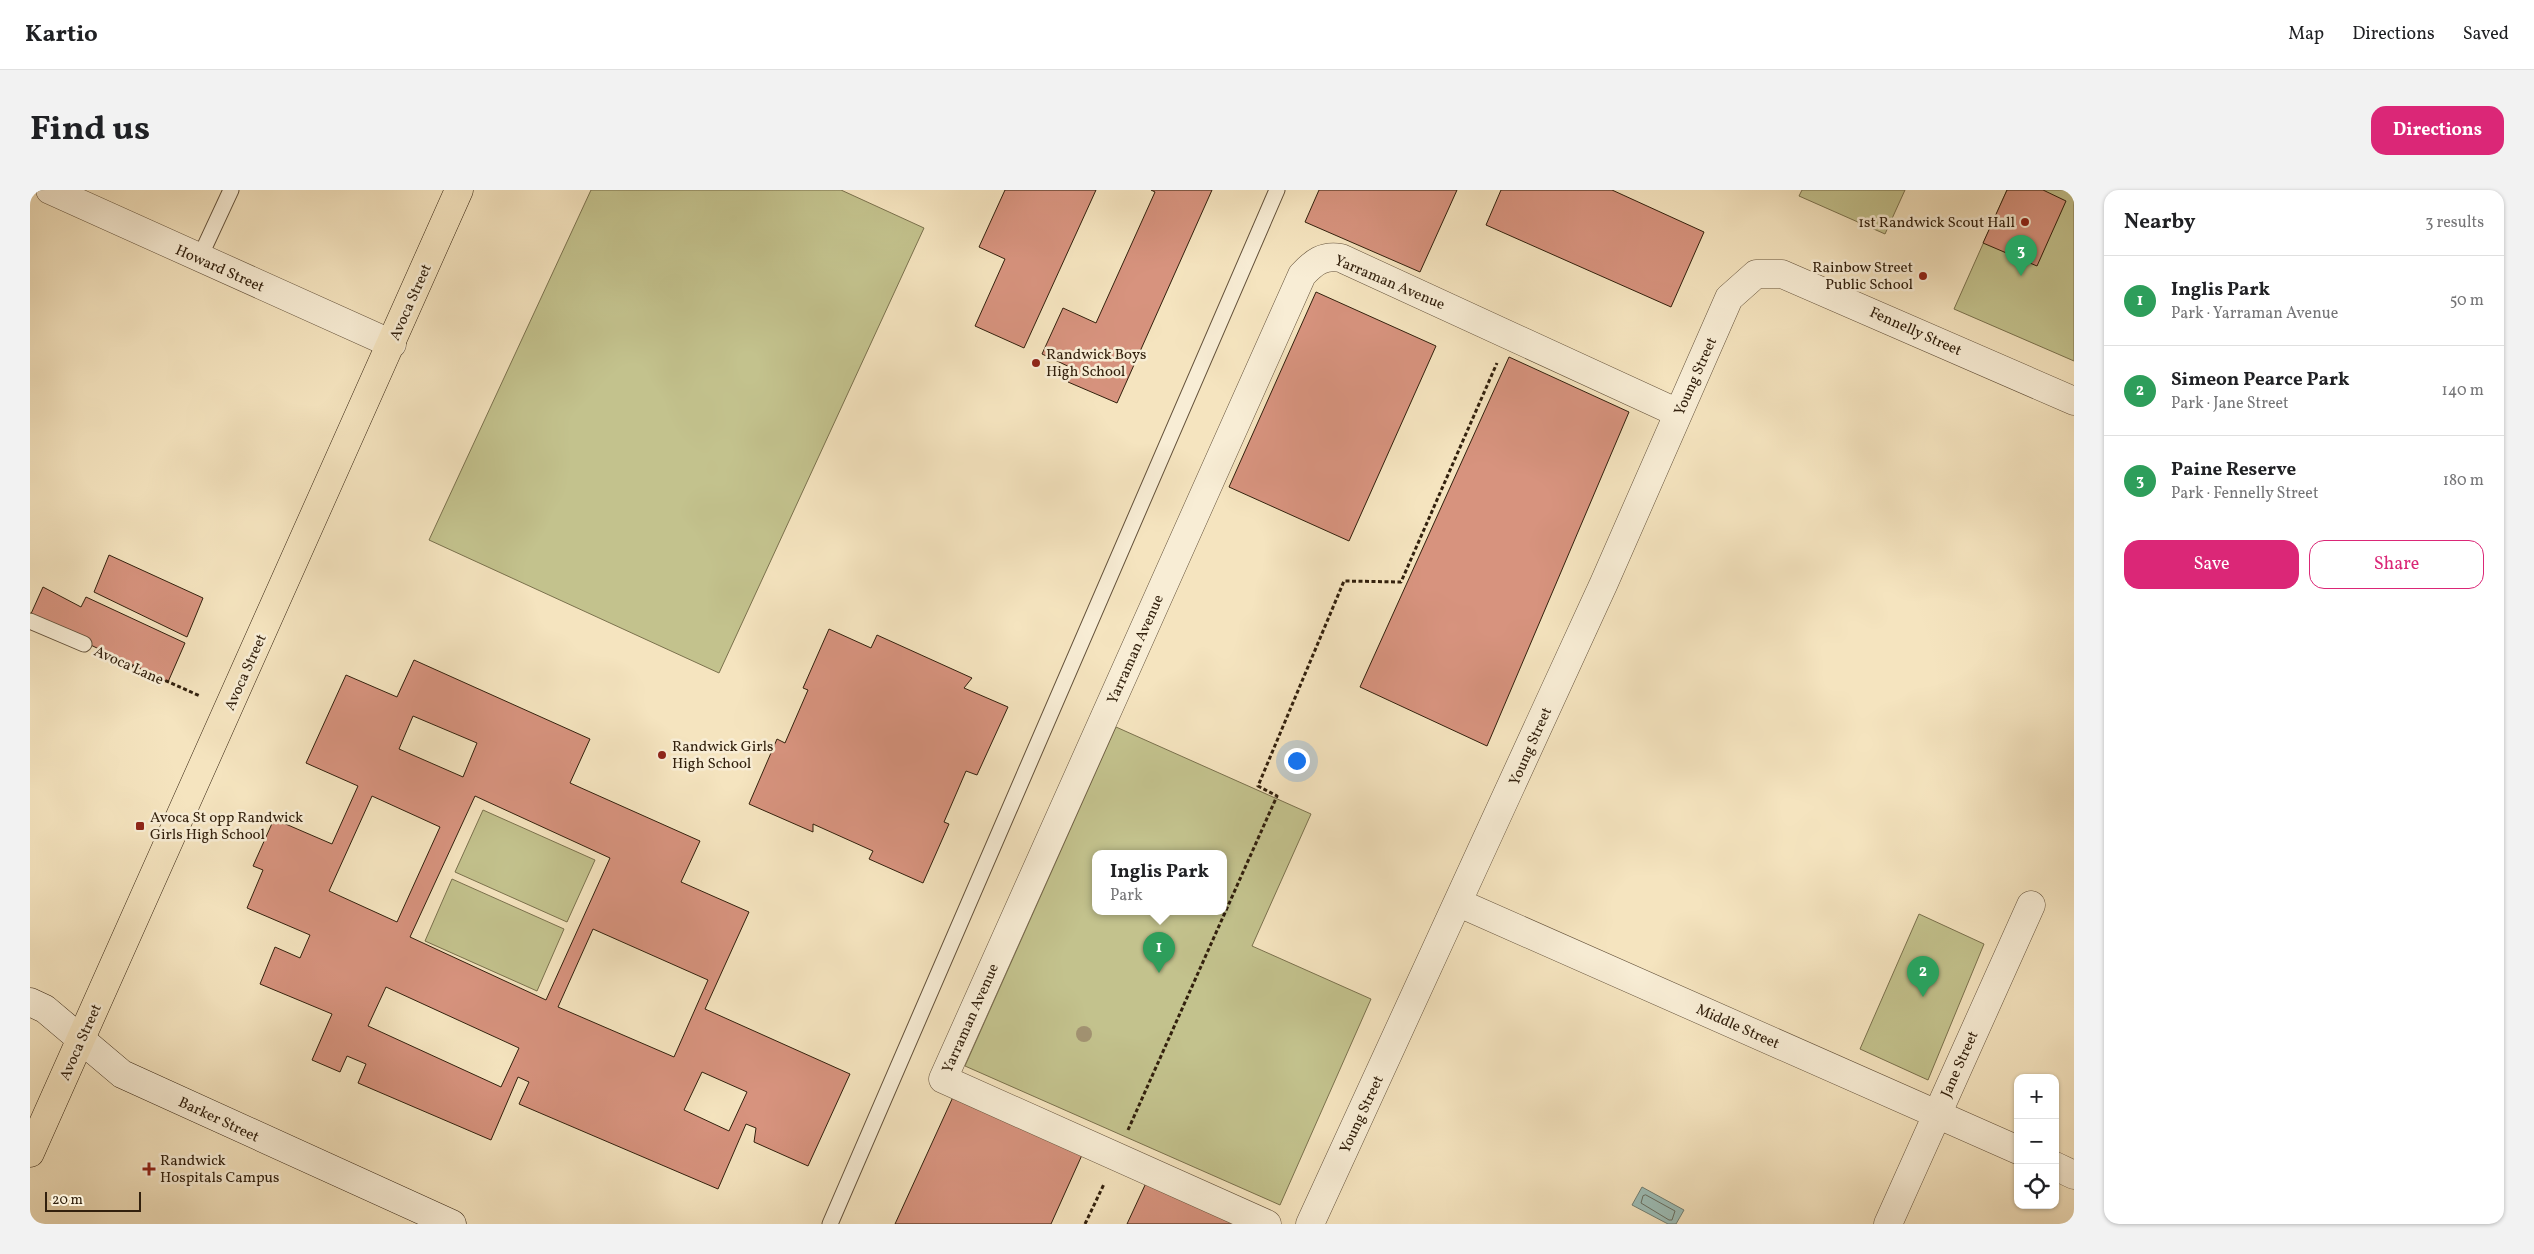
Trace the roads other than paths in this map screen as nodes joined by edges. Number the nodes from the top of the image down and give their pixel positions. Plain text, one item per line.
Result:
1 (50, 190) edge
2 (230, 190) edge
3 (460, 190) edge
4 (1277, 190) edge
5 (200, 259) junction
6 (1756, 274) joint
7 (392, 344) junction
8 (2074, 401) edge
9 (1678, 414) junction
10 (30, 621) edge
11 (84, 644) road end
12 (1459, 903) junction
13 (2031, 905) dead end
14 (30, 1002) edge
15 (80, 1040) junction
16 (1936, 1113) junction
17 (2014, 1148) edge
18 (30, 1153) edge
19 (2059, 1168) edge
20 (2074, 1175) edge
21 (452, 1224) edge
22 (830, 1224) edge
23 (1267, 1224) edge
24 (1310, 1224) edge
25 (1888, 1224) edge

1 - 5 street, Howard Street
2 - 5 lane
3 - 7 main road, Avoca Street
4 - 22 lane
5 - 7 street, Howard Street
6 - 8 street, Fennelly Street
6 - 9 street, Young Street
7 - 15 main road, Avoca Street
9 - 12 street, Young Street
9 - 23 street, Yarraman Avenue
10 - 11 lane, Avoca Lane
12 - 16 street, Middle Street
12 - 24 street, Young Street
13 - 16 street, Jane Street
14 - 15 street, Barker Street
15 - 18 main road, Avoca Street
15 - 21 street, Barker Street
16 - 17 street, Middle Street
16 - 25 street, Jane Street
19 - 20 street

